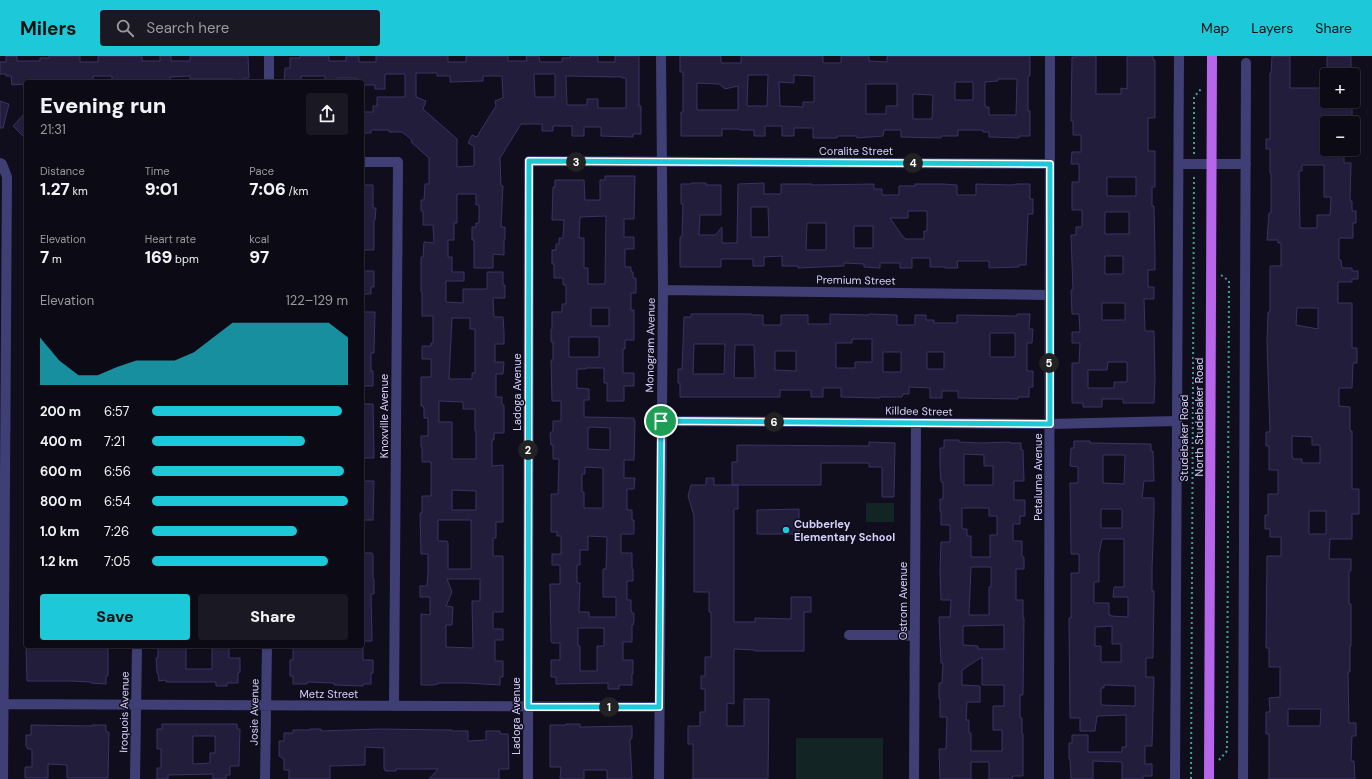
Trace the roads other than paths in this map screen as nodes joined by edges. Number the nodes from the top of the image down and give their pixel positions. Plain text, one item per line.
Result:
1 (268, 56) edge
2 (662, 56) edge
3 (1050, 56) edge
4 (1179, 56) edge
5 (1212, 56) edge
6 (1246, 63) dead end
7 (269, 80) edge
8 (364, 162) edge
9 (662, 162) junction
10 (0, 163) edge
11 (1050, 164) junction
12 (1179, 164) junction
13 (1211, 164) junction
14 (1246, 164) junction
15 (663, 290) junction
16 (1049, 295) junction
17 (661, 421) junction
18 (1177, 421) junction
19 (916, 423) junction
20 (1050, 424) junction
21 (849, 635) dead end
22 (915, 636) junction
23 (137, 648) edge
24 (267, 648) edge
25 (2, 704) edge
26 (136, 705) junction
27 (266, 706) junction
28 (394, 706) junction
29 (528, 707) junction
30 (659, 707) junction
31 (3, 779) edge
32 (135, 779) edge
33 (266, 779) edge
34 (528, 779) edge
35 (659, 779) edge
36 (914, 779) edge
37 (1049, 779) edge
38 (1175, 779) edge
39 (1209, 779) edge
40 (1243, 779) edge

1 - 7 street
2 - 9 street, Monogram Avenue
3 - 11 street, Petaluma Avenue
4 - 12 street, North Studebaker Road
5 - 13 main road, North Studebaker Road
6 - 14 street
8 - 28 street, Knoxville Avenue
9 - 11 street, Coralite Street
9 - 15 street, Monogram Avenue
9 - 29 street, Ladoga Avenue
10 - 25 street
11 - 16 street, Petaluma Avenue
12 - 13 street
12 - 18 street, North Studebaker Road
13 - 14 street
13 - 39 main road, North Studebaker Road
14 - 40 street
15 - 16 street, Premium Street
15 - 17 street, Monogram Avenue
16 - 20 street, Petaluma Avenue
17 - 19 street, Killdee Street
17 - 30 street, Monogram Avenue
18 - 20 street, Killdee Street
18 - 38 street, North Studebaker Road
19 - 20 street, Killdee Street
19 - 22 street, Ostrom Avenue
20 - 37 street, Petaluma Avenue
21 - 22 street
22 - 36 street, Ostrom Avenue
23 - 26 street, Iroquois Avenue
24 - 27 street, Josie Avenue
25 - 26 street, Metz Street
25 - 31 street
26 - 27 street, Metz Street
26 - 32 street, Iroquois Avenue
27 - 28 street, Metz Street
27 - 33 street, Josie Avenue
28 - 29 street, Metz Street
29 - 30 street, Metz Street
29 - 34 street, Ladoga Avenue
30 - 35 street, Monogram Avenue

